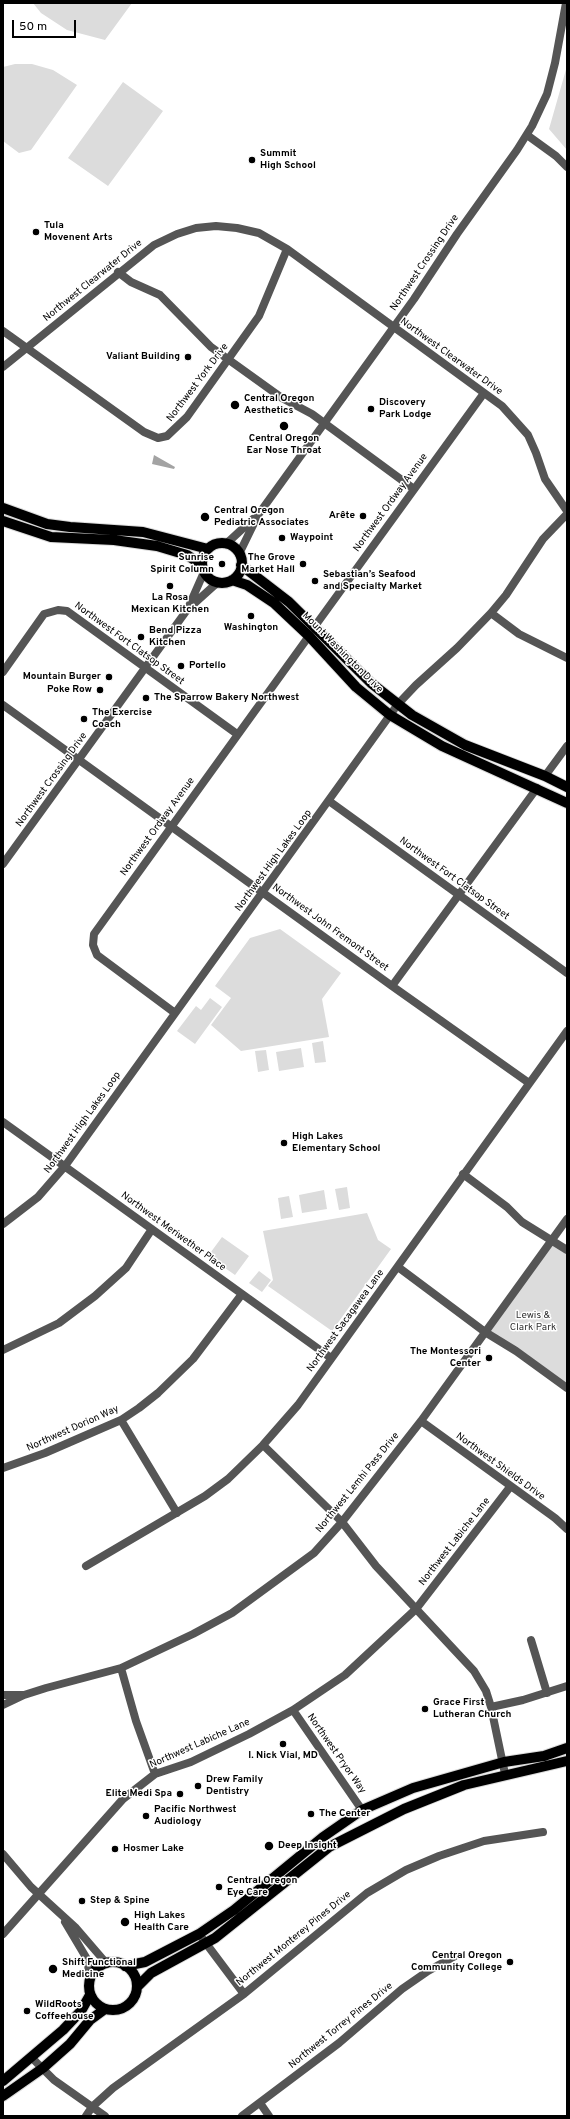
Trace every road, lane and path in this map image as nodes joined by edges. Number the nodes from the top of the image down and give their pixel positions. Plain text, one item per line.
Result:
1 (566, 3) edge
2 (527, 135) junction
3 (567, 167) edge
4 (287, 249) junction
5 (118, 272) junction
6 (394, 327) junction
7 (3, 331) edge
8 (26, 348) junction
9 (228, 359) junction
10 (3, 367) edge
11 (484, 393) junction
12 (324, 423) junction
13 (414, 489) junction
14 (3, 508) edge
15 (567, 513) edge
16 (258, 514) junction
17 (3, 521) edge
18 (226, 544) junction
19 (208, 549) junction
20 (239, 554) junction
21 (241, 565) junction
22 (203, 569) junction
23 (232, 580) junction
24 (218, 582) junction
25 (187, 610) junction
26 (491, 613) junction
27 (314, 626) junction
28 (309, 636) junction
29 (567, 658) edge
30 (145, 668) junction
31 (3, 672) edge
32 (398, 704) junction
33 (3, 705) edge
34 (390, 714) junction
35 (237, 734) junction
36 (567, 746) edge
37 (79, 759) junction
38 (546, 776) junction
39 (567, 787) edge
40 (537, 788) junction
41 (329, 801) junction
42 (567, 803) edge
43 (171, 826) junction
44 (3, 864) edge
45 (263, 892) junction
46 (459, 895) junction
47 (567, 973) edge
48 (392, 986) junction
49 (175, 1013) junction
50 (567, 1031) edge
51 (529, 1083) junction
52 (3, 1122) edge
53 (64, 1166) junction
54 (463, 1174) junction
55 (567, 1219) edge
56 (3, 1224) edge
57 (152, 1229) junction
58 (552, 1240) junction
59 (567, 1250) edge
60 (398, 1268) junction
61 (242, 1294) junction
62 (484, 1332) junction
63 (3, 1350) edge
64 (332, 1358) junction
65 (567, 1388) edge
66 (121, 1420) junction
67 (421, 1421) junction
68 (263, 1446) junction
69 (3, 1468) edge
70 (510, 1487) junction
71 (177, 1513) junction
72 (342, 1522) junction
73 (567, 1529) edge
74 (86, 1566) dead end
75 (416, 1609) junction
76 (530, 1640) dead end
77 (121, 1668) junction
78 (567, 1686) edge
79 (548, 1693) junction
80 (3, 1695) edge
81 (24, 1695) junction
82 (3, 1705) edge
83 (491, 1707) junction
84 (293, 1710) junction
85 (567, 1748) edge
86 (567, 1761) edge
87 (504, 1762) junction
88 (155, 1774) junction
89 (505, 1774) junction
90 (362, 1810) junction
91 (543, 1832) dead end
92 (3, 1854) edge
93 (38, 1893) junction
94 (60, 1915) junction
95 (3, 1934) edge
96 (198, 1934) junction
97 (206, 1944) junction
98 (455, 1956) dead end
99 (107, 1964) junction
100 (125, 1966) junction
101 (90, 1977) junction
102 (138, 1986) junction
103 (244, 1994) junction
104 (90, 1995) junction
105 (105, 2009) junction
106 (32, 2058) junction
107 (43, 2068) junction
108 (3, 2081) edge
109 (3, 2096) edge
110 (260, 2103) junction
111 (92, 2108) junction
112 (86, 2116) edge
113 (105, 2116) edge
114 (242, 2116) edge
115 (269, 2116) edge

1 - 2 street, Northwest Crossing Drive
2 - 3 street
2 - 6 street, Northwest Crossing Drive
4 - 5 street, Northwest Clearwater Drive
4 - 6 street, Northwest Clearwater Drive
4 - 9 street, Northwest York Drive
5 - 8 street, Northwest Clearwater Drive
5 - 9 street
6 - 11 street, Northwest Clearwater Drive
6 - 12 street, Northwest Crossing Drive
7 - 8 street, Northwest York Drive
8 - 9 street, Northwest York Drive
8 - 10 street, Northwest Clearwater Drive
9 - 12 street
11 - 13 street, Northwest Ordway Avenue
11 - 15 street, Northwest Clearwater Drive
12 - 13 street
12 - 16 street, Northwest Crossing Drive
13 - 27 street, Northwest Ordway Avenue
14 - 19 main road
15 - 26 street, Northwest High Lakes Loop
16 - 18 street, Northwest Crossing Drive
16 - 20 street, Northwest Crossing Drive
17 - 22 main road
18 - 19 main road
18 - 20 main road
19 - 22 main road
20 - 21 main road
21 - 23 main road
21 - 27 main road, Mount Washington Drive
22 - 24 main road
22 - 25 street, Northwest Crossing Drive
23 - 24 main road
23 - 28 main road, Mount Washington Drive
24 - 25 street, Northwest Crossing Drive
25 - 30 street, Northwest Crossing Drive
26 - 29 street
26 - 32 street, Northwest High Lakes Loop
27 - 32 main road, Mount Washington Drive
28 - 34 main road, Mount Washington Drive
28 - 35 street, Northwest Ordway Avenue
30 - 31 street, Northwest Fort Clatsop Street
30 - 35 street, Northwest Fort Clatsop Street
30 - 37 street, Northwest Crossing Drive
32 - 34 street, Northwest High Lakes Loop
32 - 38 main road, Mount Washington Drive
33 - 37 street, Northwest John Fremont Street
34 - 40 main road, Mount Washington Drive
34 - 41 street, Northwest High Lakes Loop
35 - 43 street, Northwest Ordway Avenue
36 - 38 street
37 - 43 street, Northwest John Fremont Street
37 - 44 street, Northwest Crossing Drive
38 - 39 main road, Mount Washington Drive
40 - 42 main road, Mount Washington Drive
40 - 46 street
41 - 45 street, Northwest High Lakes Loop
41 - 46 street, Northwest Fort Clatsop Street
43 - 45 street, Northwest John Fremont Street
43 - 49 street, Northwest Ordway Avenue
45 - 48 street, Northwest John Fremont Street
45 - 49 street, Northwest High Lakes Loop
46 - 47 street, Northwest Fort Clatsop Street
46 - 48 street
48 - 51 street, Northwest John Fremont Street
49 - 53 street, Northwest High Lakes Loop
50 - 51 street, Northwest Sacagawea Lane
51 - 54 street, Northwest Sacagawea Lane
52 - 53 street, Northwest Meriwether Place
53 - 56 street, Northwest High Lakes Loop
53 - 57 street, Northwest Meriwether Place
54 - 58 street
54 - 60 street, Northwest Sacagawea Lane
55 - 58 street, Northwest Lemhi Pass Drive
57 - 61 street, Northwest Meriwether Place
57 - 63 street
58 - 59 street
58 - 62 street, Northwest Lemhi Pass Drive
60 - 62 street
60 - 64 street, Northwest Sacagawea Lane
61 - 64 street, Northwest Meriwether Place
61 - 66 street, Northwest Dorion Way
62 - 65 street
62 - 67 street, Northwest Lemhi Pass Drive
64 - 68 street, Northwest Sacagawea Lane
66 - 69 street, Northwest Dorion Way
66 - 71 street
67 - 70 street, Northwest Shields Drive
67 - 72 street, Northwest Lemhi Pass Drive
68 - 71 street, Northwest Sacagawea Lane
68 - 72 street
70 - 73 street, Northwest Shields Drive
70 - 75 street, Northwest Labiche Lane
71 - 74 street, Northwest Sacagawea Lane
72 - 75 street
72 - 77 street, Northwest Lemhi Pass Drive
75 - 83 street
75 - 84 street, Northwest Labiche Lane
76 - 79 street
77 - 81 street, Northwest Lemhi Pass Drive
77 - 88 street
78 - 79 street
79 - 83 street
80 - 81 street, Northwest Lemhi Pass Drive
81 - 82 street, Northwest Lemhi Pass Drive
83 - 87 street
84 - 88 street, Northwest Labiche Lane
84 - 90 street, Northwest Pryor Way
85 - 87 main road
86 - 89 main road
87 - 89 street
87 - 90 main road
88 - 93 street, Northwest Labiche Lane
89 - 97 main road
90 - 96 main road
91 - 103 street, Northwest Monterey Pines Drive
92 - 93 street
93 - 94 street
93 - 95 street, Northwest Labiche Lane
94 - 99 street
94 - 101 street
96 - 97 street
96 - 100 main road
97 - 102 main road
97 - 103 street
98 - 110 street, Northwest Torrey Pines Drive
99 - 100 main road
99 - 101 main road
100 - 102 main road
101 - 104 main road
102 - 105 main road
103 - 111 street, Northwest Monterey Pines Drive
104 - 105 main road
104 - 106 main road
105 - 107 main road
106 - 107 street
106 - 108 main road
107 - 109 main road
107 - 111 street
110 - 114 street, Northwest Torrey Pines Drive
110 - 115 street
111 - 112 street, Northwest Monterey Pines Drive
111 - 113 street

